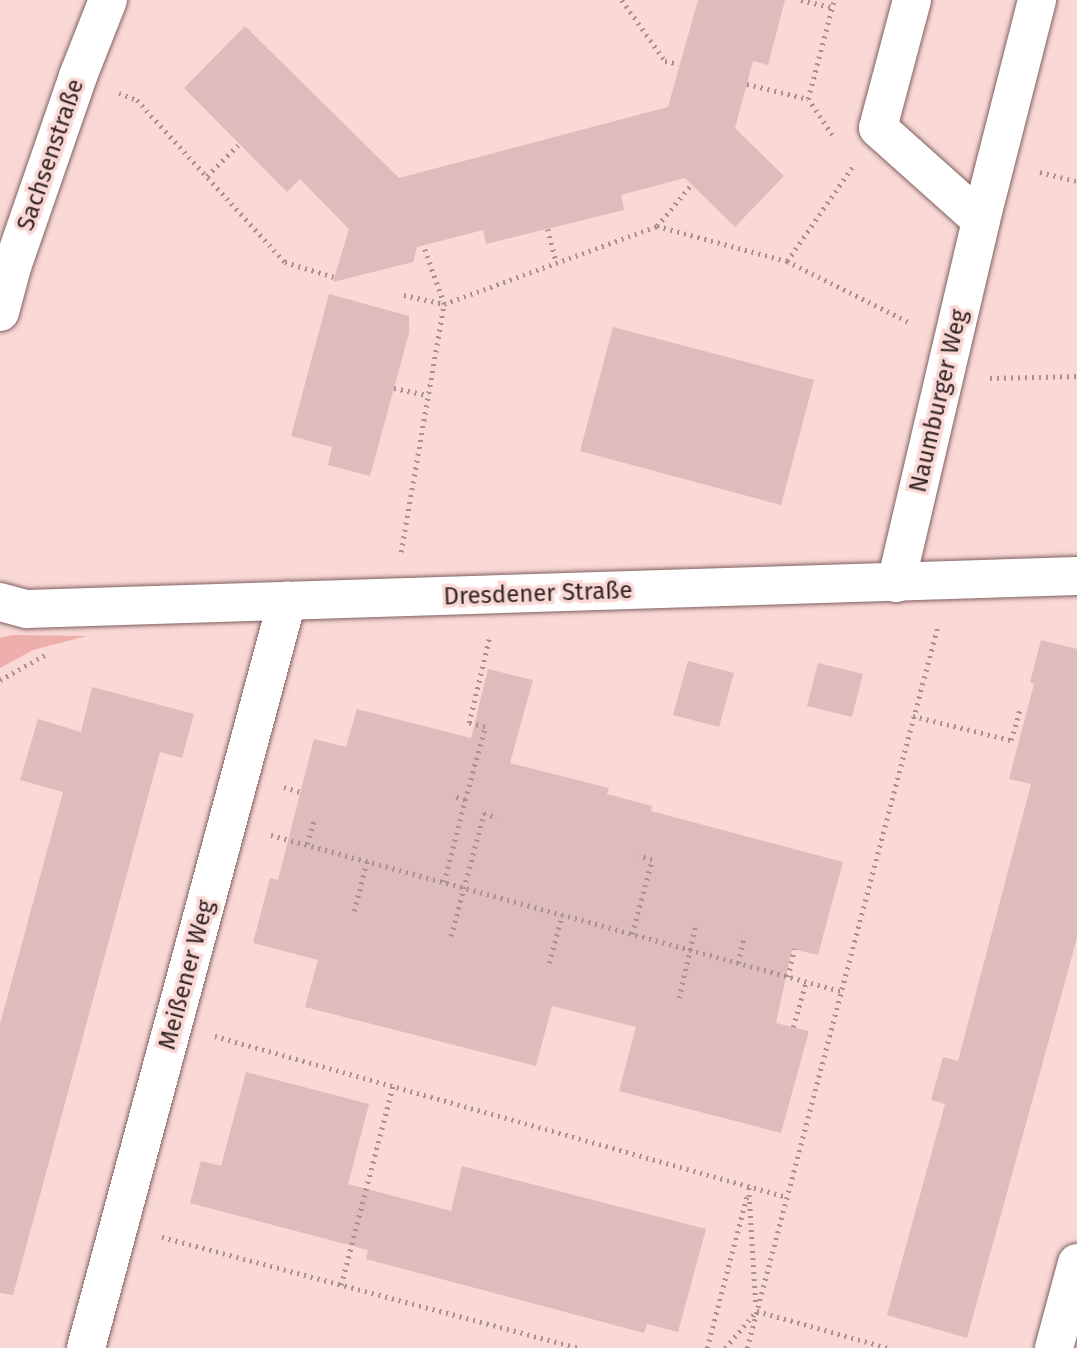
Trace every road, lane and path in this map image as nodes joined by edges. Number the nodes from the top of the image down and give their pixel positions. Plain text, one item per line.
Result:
1 (108, 0) edge
2 (621, 0) edge
3 (802, 0) edge
4 (834, 0) edge
5 (912, 0) edge
6 (1037, 0) edge
7 (832, 7) junction
8 (679, 65) dead end
9 (78, 76) junction
10 (747, 84) dead end
11 (808, 99) junction
12 (878, 128) junction
13 (240, 143) dead end
14 (838, 144) dead end
15 (846, 155) dead end
16 (853, 166) junction
17 (206, 176) junction
18 (692, 184) dead end
19 (981, 220) junction
20 (657, 226) junction
21 (548, 229) dead end
22 (424, 245) dead end
23 (787, 261) junction
24 (556, 262) junction
25 (6, 265) edge
26 (334, 277) dead end
27 (404, 295) dead end
28 (444, 304) junction
29 (0, 312) edge
30 (948, 362) junction
31 (1077, 376) edge
32 (394, 388) dead end
33 (428, 395) junction
34 (1077, 576) edge
35 (949, 581) junction
36 (896, 583) junction
37 (491, 596) junction
38 (395, 598) junction
39 (287, 601) junction
40 (0, 603) edge
41 (1020, 709) dead end
42 (913, 716) junction
43 (281, 786) dead end
44 (300, 792) dead end
45 (452, 796) dead end
46 (465, 800) junction
47 (497, 818) dead end
48 (313, 820) dead end
49 (228, 823) junction
50 (307, 844) junction
51 (639, 856) dead end
52 (367, 861) junction
53 (444, 882) junction
54 (463, 888) junction
55 (354, 911) dead end
56 (562, 915) junction
57 (696, 923) dead end
58 (632, 934) junction
59 (451, 936) dead end
60 (744, 936) dead end
61 (794, 949) dead end
62 (690, 950) junction
63 (549, 963) dead end
64 (738, 963) junction
65 (788, 977) junction
66 (806, 982) junction
67 (841, 991) junction
68 (679, 998) dead end
69 (173, 1024) junction
70 (793, 1027) dead end
71 (393, 1086) junction
72 (749, 1188) junction
73 (787, 1197) junction
74 (120, 1226) junction
75 (1077, 1263) edge
76 (341, 1285) junction
77 (757, 1311) junction
78 (86, 1348) edge
79 (580, 1348) edge
80 (706, 1348) edge
81 (725, 1348) edge
82 (747, 1348) edge
83 (889, 1348) edge
84 (1054, 1348) edge

1 - 9 street, Sachsenstraße
2 - 8 path
3 - 7 path
4 - 7 path
5 - 12 street
6 - 19 street, Naumburger Weg
7 - 11 path
9 - 17 path
9 - 25 street, Sachsenstraße
10 - 11 path
11 - 14 path
12 - 16 path
12 - 19 street
13 - 17 path
15 - 16 path
16 - 23 path
17 - 26 path
18 - 20 path
19 - 30 street, Naumburger Weg
20 - 23 path
20 - 24 path
21 - 24 path
22 - 28 path
23 - 30 path
24 - 28 path
25 - 29 street, Sachsenstraße
27 - 28 path
28 - 33 path
30 - 31 path
30 - 36 street, Naumburger Weg
32 - 33 path
33 - 38 path
34 - 35 street, Dresdener Straße
35 - 36 street, Dresdener Straße
35 - 42 path
36 - 37 street, Dresdener Straße
37 - 38 street, Dresdener Straße
37 - 46 path
38 - 39 street, Dresdener Straße
39 - 40 street, Dresdener Straße
39 - 49 street, Meißener Weg
41 - 42 path
42 - 67 path
43 - 44 path
45 - 46 path
46 - 53 path
47 - 54 path
48 - 50 path
49 - 50 path
49 - 69 street, Meißener Weg
50 - 52 path
51 - 58 path
52 - 53 path
52 - 55 path
53 - 54 path
54 - 56 path
54 - 59 path
56 - 58 path
56 - 63 path
57 - 62 path
58 - 62 path
60 - 64 path
61 - 65 path
62 - 64 path
62 - 68 path
64 - 65 path
65 - 66 path
66 - 67 path
66 - 70 path
67 - 73 path
69 - 71 path
69 - 74 street, Meißener Weg
71 - 72 path
71 - 76 path
72 - 73 path
72 - 77 path
72 - 80 path
73 - 77 path
74 - 76 path
74 - 78 street, Meißener Weg
75 - 84 street
76 - 79 path
77 - 81 path
77 - 82 path
77 - 83 path

